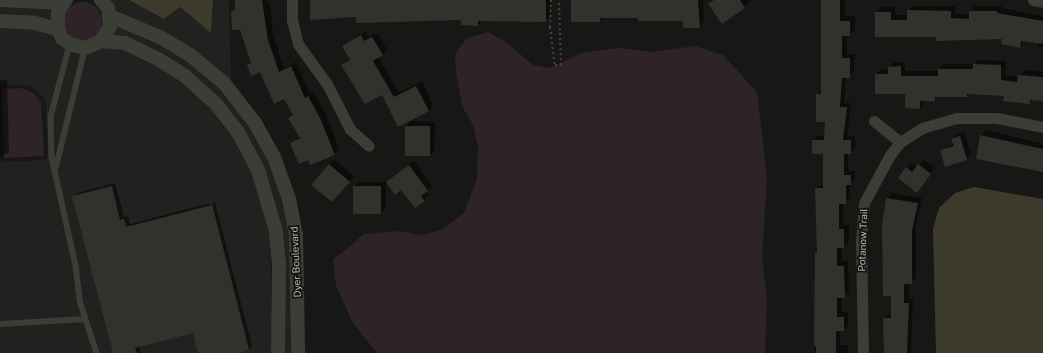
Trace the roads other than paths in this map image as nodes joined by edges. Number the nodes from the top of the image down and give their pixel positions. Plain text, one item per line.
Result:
1 (0, 0) edge
2 (101, 0) edge
3 (292, 0) edge
4 (1033, 0) edge
5 (64, 1) edge
6 (1043, 2) edge
7 (110, 16) junction
8 (0, 21) edge
9 (58, 28) junction
10 (101, 41) junction
11 (70, 44) junction
12 (85, 48) junction
13 (874, 121) dead end
14 (1043, 127) edge
15 (900, 142) junction
16 (369, 146) dead end
17 (56, 170) junction
18 (85, 319) junction
19 (0, 324) edge
20 (97, 353) edge
21 (278, 353) edge
22 (298, 353) edge
23 (863, 353) edge

1 - 5 street
2 - 7 street
3 - 16 street
4 - 6 street
5 - 9 street
7 - 10 street
7 - 22 street, Dyer Boulevard
8 - 9 street
9 - 11 street
10 - 12 street
10 - 21 street, Dyer Boulevard
11 - 12 street
11 - 17 lane
12 - 17 lane
13 - 15 street
14 - 15 street, Potanow Trail
15 - 23 street, Potanow Trail
17 - 18 lane
18 - 19 lane
18 - 20 lane

